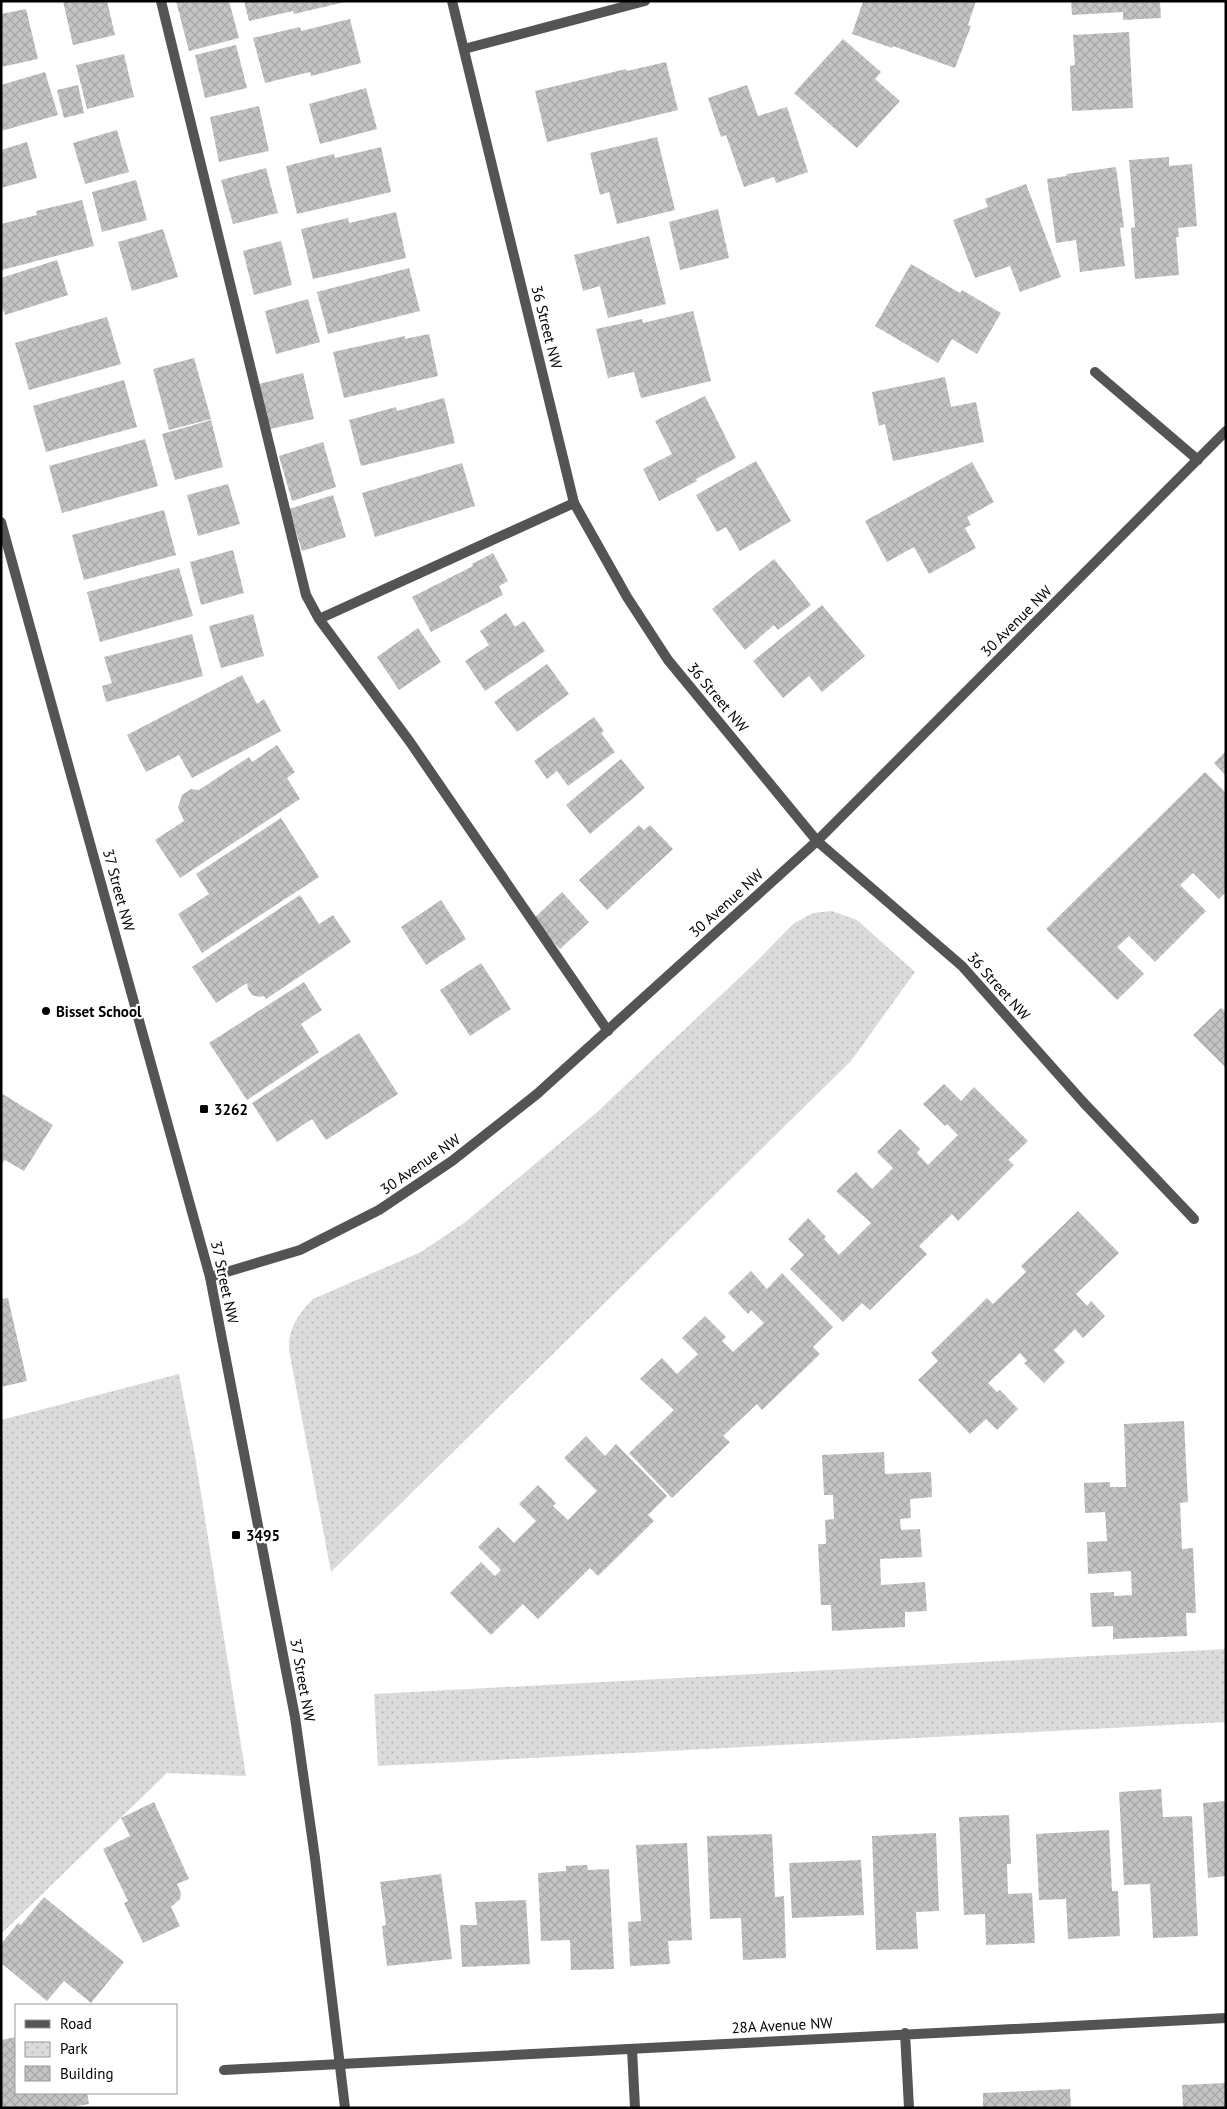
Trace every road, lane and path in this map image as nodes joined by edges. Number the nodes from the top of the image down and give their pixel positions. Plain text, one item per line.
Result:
1 (161, 1) edge
2 (452, 1) edge
3 (645, 1) edge
4 (464, 49) junction
5 (1095, 372) dead end
6 (1226, 431) edge
7 (1198, 460) junction
8 (574, 503) junction
9 (1, 522) edge
10 (319, 619) junction
11 (817, 841) junction
12 (608, 1031) junction
13 (1194, 1220) dead end
14 (210, 1277) junction
15 (1226, 2018) edge
16 (905, 2033) junction
17 (632, 2049) junction
18 (340, 2065) junction
19 (224, 2070) dead end
20 (345, 2108) edge
21 (635, 2108) edge
22 (909, 2108) edge

1 - 10 street
2 - 4 street, 36 Street NW
3 - 4 street
4 - 8 street, 36 Street NW
5 - 7 street
6 - 7 street, 30 Avenue NW
7 - 11 street, 30 Avenue NW
8 - 10 street
8 - 11 street, 36 Street NW
9 - 14 street, 37 Street NW
10 - 12 street
11 - 12 street, 30 Avenue NW
11 - 13 street, 36 Street NW
12 - 14 street, 30 Avenue NW
14 - 18 street, 37 Street NW
15 - 16 street, 28A Avenue NW
16 - 17 street, 28A Avenue NW
16 - 22 street
17 - 18 street, 28A Avenue NW
17 - 21 street
18 - 19 street
18 - 20 street, 37 Street NW

